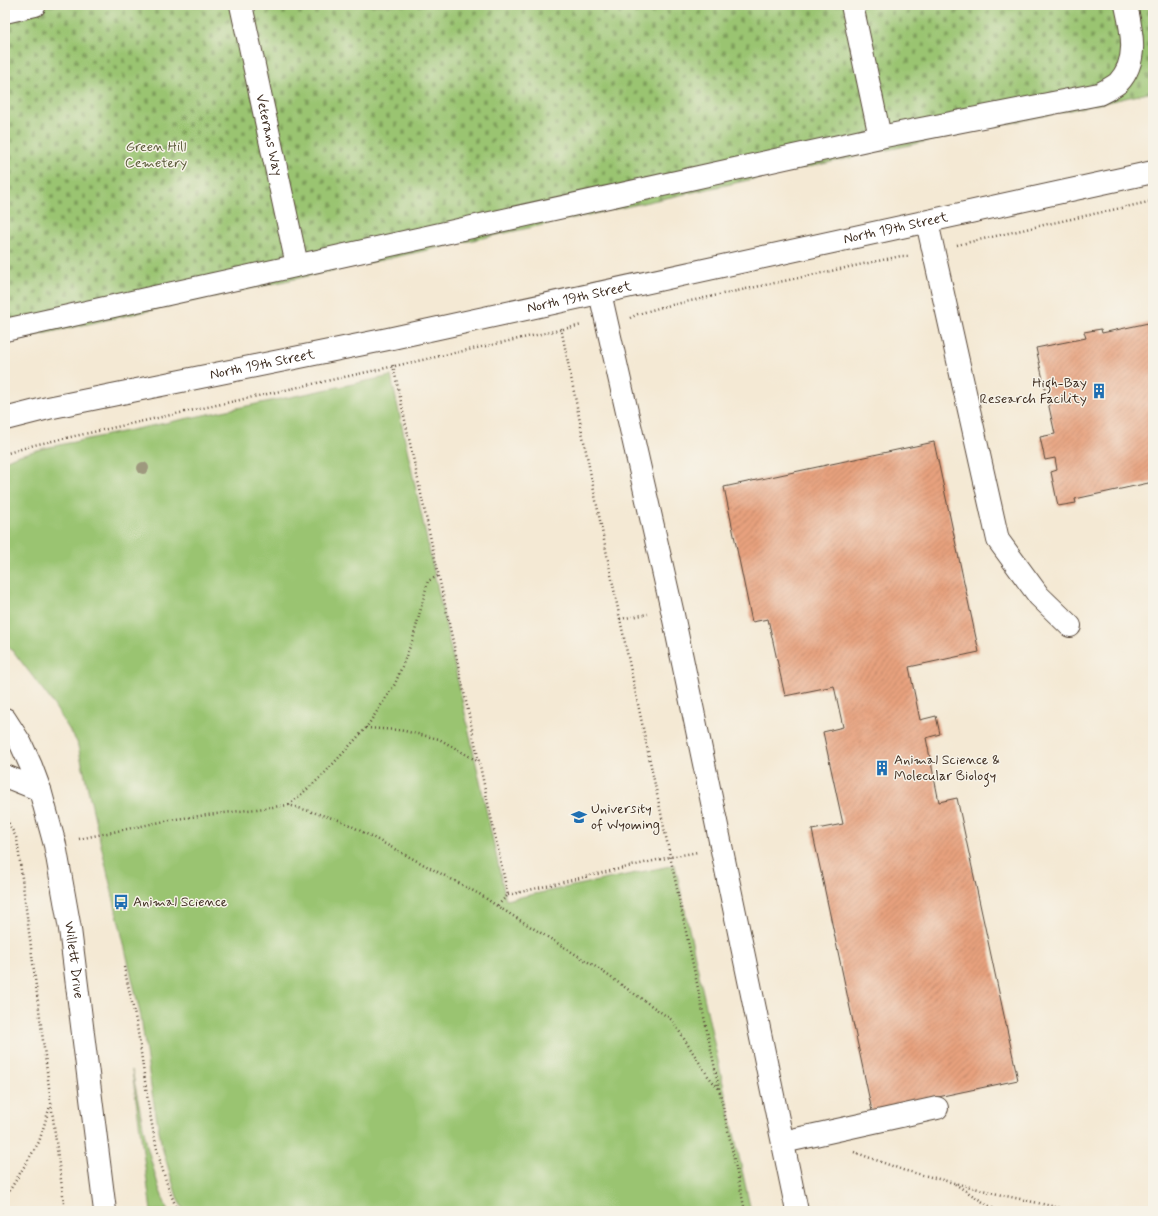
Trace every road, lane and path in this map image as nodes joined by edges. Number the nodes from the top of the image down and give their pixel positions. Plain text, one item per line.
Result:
1 (35, 5) edge
2 (241, 5) edge
3 (852, 5) edge
4 (1126, 5) edge
5 (5, 12) edge
6 (880, 137) junction
7 (1153, 172) edge
8 (1153, 201) edge
9 (927, 222) junction
10 (934, 251) junction
11 (297, 266) junction
12 (600, 293) junction
13 (556, 302) junction
14 (607, 324) junction
15 (5, 330) edge
16 (562, 330) junction
17 (388, 339) junction
18 (393, 366) junction
19 (5, 419) edge
20 (5, 454) edge
21 (440, 575) junction
22 (672, 610) junction
23 (620, 619) junction
24 (1070, 626) dead end
25 (5, 719) edge
26 (366, 728) junction
27 (479, 762) junction
28 (5, 776) edge
29 (40, 790) junction
30 (289, 805) junction
31 (5, 816) edge
32 (55, 845) junction
33 (722, 847) junction
34 (670, 857) junction
35 (508, 895) junction
36 (497, 906) junction
37 (124, 967) dead end
38 (720, 1090) junction
39 (51, 1104) junction
40 (937, 1108) dead end
41 (829, 1132) junction
42 (782, 1142) junction
43 (953, 1182) junction
44 (5, 1198) edge
45 (65, 1211) edge
46 (105, 1211) edge
47 (178, 1211) edge
48 (745, 1211) edge
49 (797, 1211) edge
50 (997, 1211) edge
51 (1074, 1211) edge

1 - 5 street
2 - 11 street, Veterans Way
3 - 6 street
4 - 6 street
6 - 11 street
7 - 9 street, North 19th Street
8 - 10 path
9 - 10 street
9 - 12 street, North 19th Street
10 - 14 path
10 - 24 street
11 - 15 street
12 - 13 street, North 19th Street
12 - 14 street
13 - 16 path
13 - 17 street, North 19th Street
14 - 16 path
14 - 22 street
16 - 18 path
16 - 23 path
17 - 18 path
17 - 19 street, North 19th Street
18 - 20 path
18 - 21 path
21 - 26 path
21 - 27 path
22 - 23 path
22 - 33 street
23 - 34 path
25 - 29 street, Willett Drive
26 - 27 path
26 - 30 path
27 - 35 path
28 - 29 street
29 - 32 street, Willett Drive
30 - 32 path
30 - 36 path
31 - 39 path
32 - 46 street, Willett Drive
33 - 34 path
33 - 42 street
34 - 35 path
34 - 38 path
35 - 36 path
36 - 38 path
37 - 47 path
38 - 48 path
39 - 44 path
39 - 45 path
40 - 41 street
41 - 42 street
41 - 43 path
42 - 49 street
43 - 50 path
43 - 51 path

